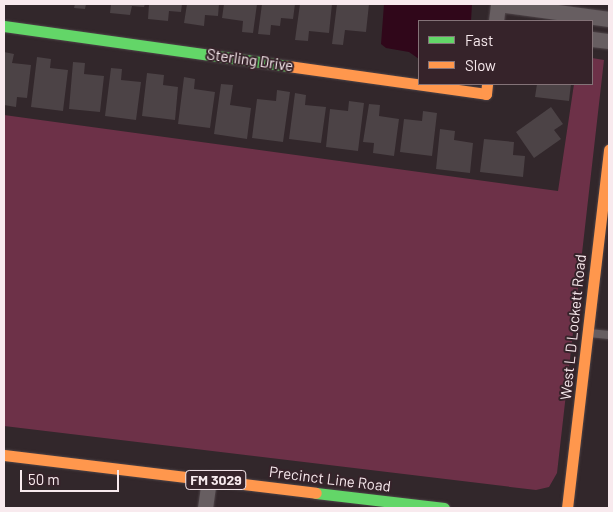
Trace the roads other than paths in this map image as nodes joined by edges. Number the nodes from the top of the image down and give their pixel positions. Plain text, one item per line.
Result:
1 (498, 4) edge
2 (609, 18) edge
3 (496, 20) edge
4 (4, 26) edge
5 (593, 39) edge
6 (609, 41) edge
7 (418, 84) edge
8 (422, 85) edge
9 (487, 85) edge
10 (609, 149) edge
11 (587, 333) junction
12 (609, 336) edge
13 (4, 454) edge
14 (209, 480) junction
15 (205, 508) edge
16 (444, 508) edge
17 (567, 508) edge

1 - 2 street
1 - 3 street
4 - 7 main road, Sterling Drive
5 - 6 street
8 - 9 main road, Sterling Drive
10 - 11 main road, West L D Lockett Road
11 - 12 lane
11 - 17 main road, West L D Lockett Road
13 - 14 main road, Precinct Line Road / FM 3029
14 - 15 street
14 - 16 main road, Precinct Line Road / FM 3029

